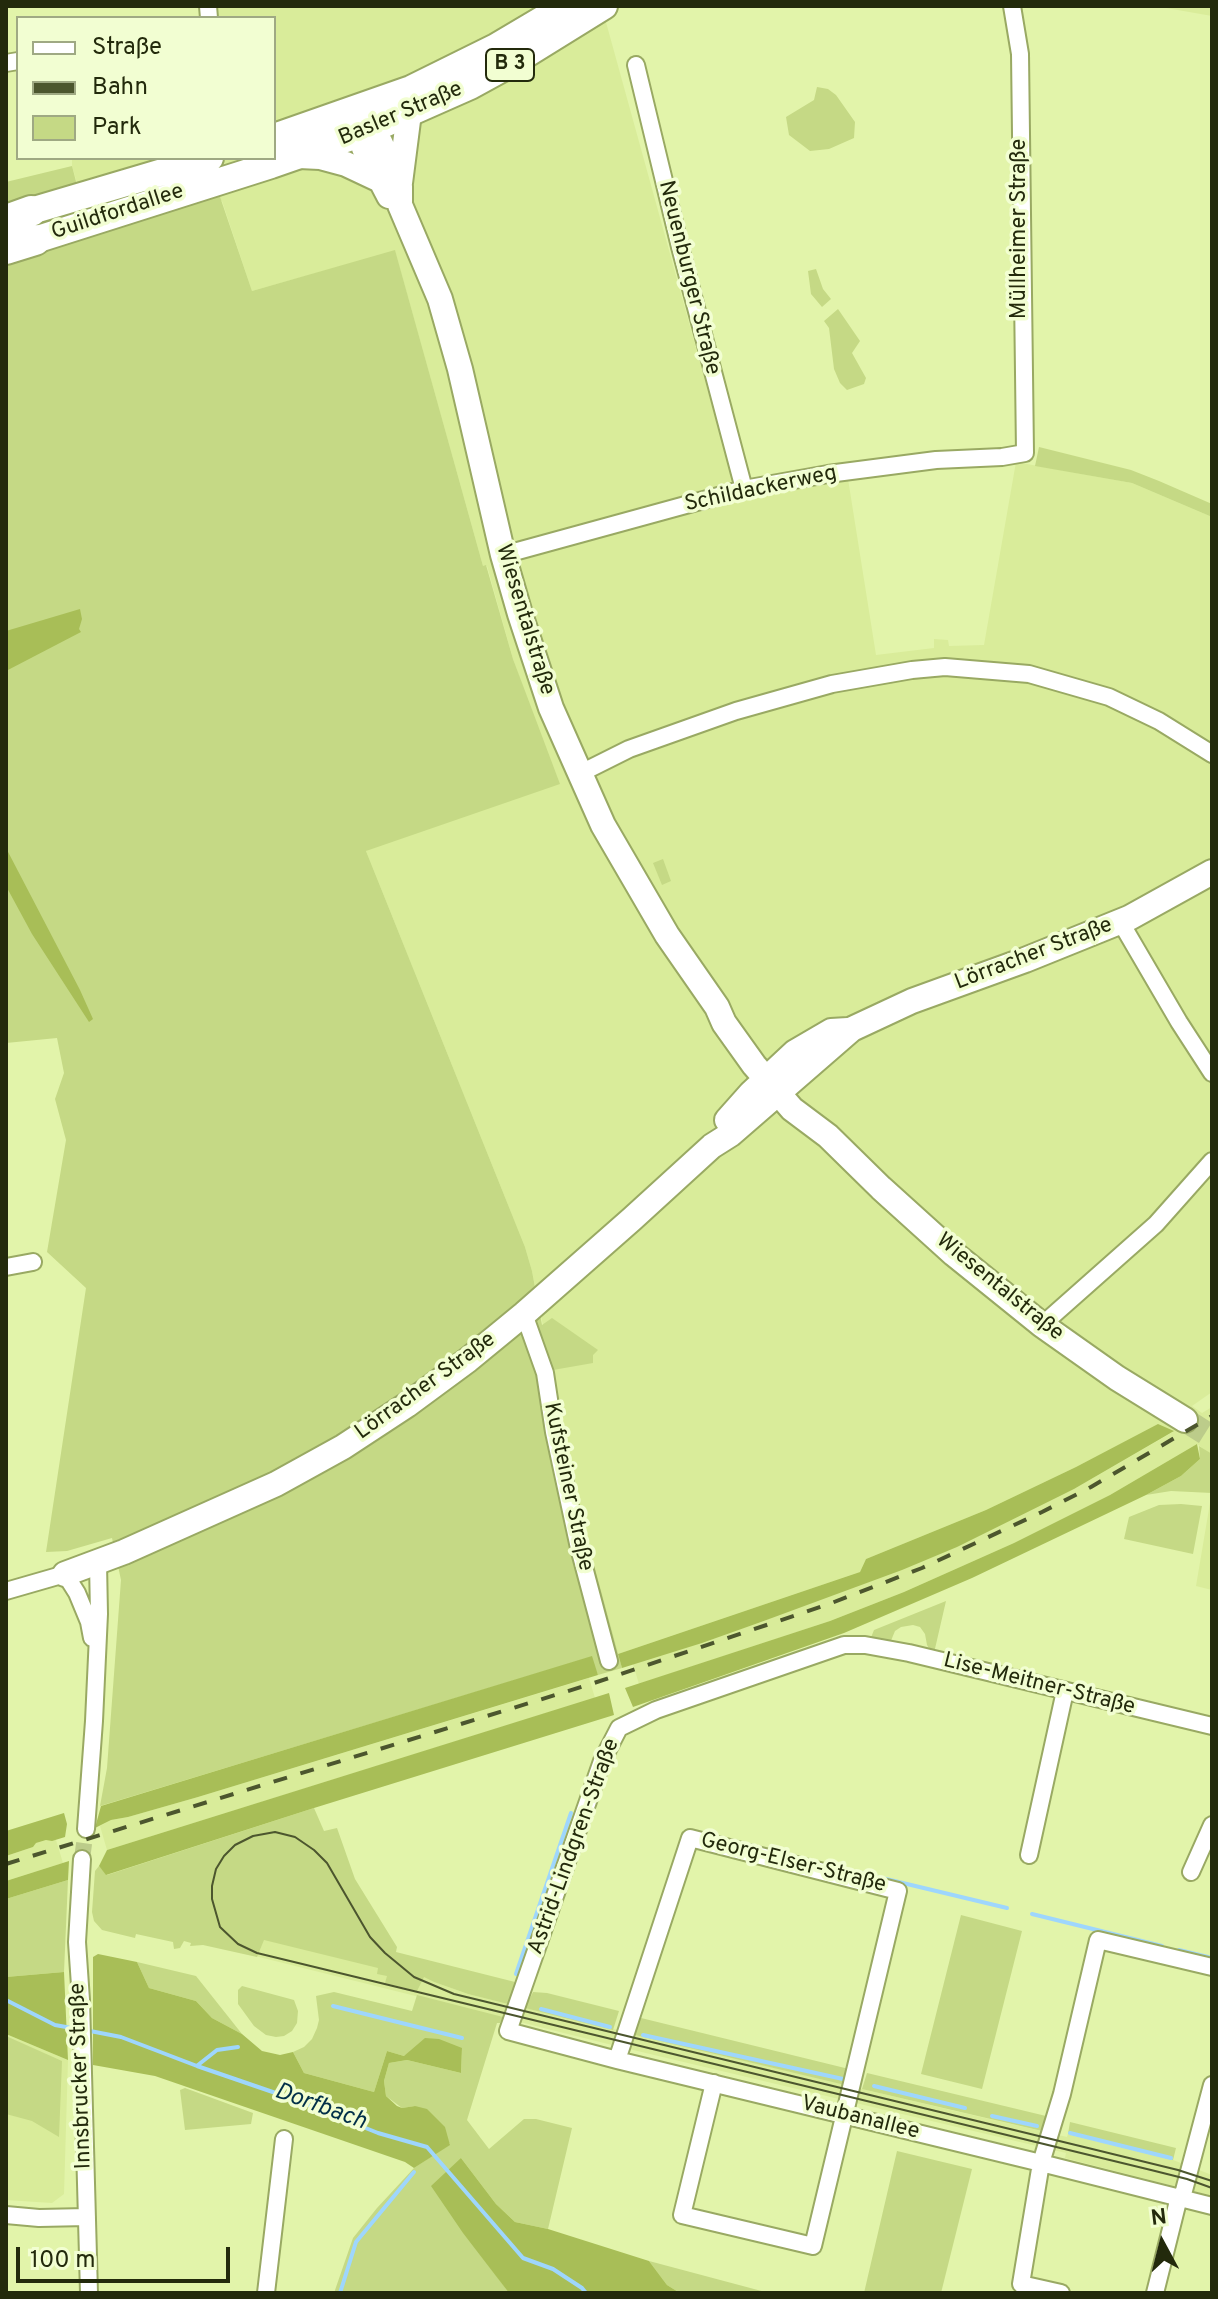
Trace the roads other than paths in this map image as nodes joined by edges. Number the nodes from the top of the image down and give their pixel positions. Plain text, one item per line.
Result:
1 (565, 6) edge
2 (604, 6) edge
3 (1012, 6) edge
4 (636, 65) dead end
5 (409, 113) junction
6 (362, 120) junction
7 (284, 139) edge
8 (204, 160) edge
9 (226, 168) edge
10 (393, 190) junction
11 (24, 224) edge
12 (6, 249) edge
13 (1025, 453) joint
14 (744, 489) junction
15 (503, 555) junction
16 (1212, 754) edge
17 (579, 774) junction
18 (1212, 872) edge
19 (1120, 921) junction
20 (1212, 1073) edge
21 (778, 1081) junction
22 (1212, 1161) edge
23 (33, 1262) dead end
24 (6, 1267) edge
25 (524, 1314) junction
26 (1042, 1325) junction
27 (1185, 1420) tunnel mouth
28 (98, 1563) junction
29 (65, 1574) junction
30 (6, 1591) edge
31 (865, 1645) joint
32 (96, 1656) junction
33 (609, 1661) dead end
34 (1065, 1691) junction
35 (1212, 1726) edge
36 (1212, 1825) edge
37 (86, 1829) tunnel mouth
38 (1029, 1855) dead end
39 (82, 1859) tunnel mouth
40 (1191, 1872) dead end
41 (1212, 1967) edge
42 (508, 2031) joint
43 (617, 2060) junction
44 (714, 2083) junction
45 (1212, 2085) edge
46 (845, 2116) junction
47 (284, 2139) dead end
48 (1041, 2163) junction
49 (1181, 2198) junction
50 (1212, 2206) edge
51 (6, 2215) edge
52 (87, 2217) junction
53 (89, 2293) edge
54 (266, 2293) edge
55 (1061, 2293) edge
56 (1155, 2293) edge

1 - 6 main road, Basler Straße / B 3
2 - 5 main road, Basler Straße / B 3
3 - 13 street, Müllheimer Straße
4 - 14 street, Neuenburger Straße
5 - 6 main road, Basler Straße / B 3
5 - 10 main road
6 - 7 main road, Basler Straße / B 3
6 - 10 main road, Wiesentalstraße
7 - 10 main road
8 - 11 main road, Guildfordallee / B 3
9 - 11 main road, Guildfordallee / B 3
10 - 15 main road, Wiesentalstraße
11 - 12 highway, Guildfordallee / B 3
13 - 14 street, Schildackerweg
14 - 15 street, Schildackerweg
15 - 17 main road, Wiesentalstraße
16 - 17 street
17 - 21 main road, Wiesentalstraße
18 - 19 main road, Lörracher Straße
19 - 20 street
19 - 21 main road, Lörracher Straße
21 - 25 main road, Lörracher Straße
21 - 26 main road, Wiesentalstraße
22 - 26 street
23 - 24 street
25 - 28 main road, Lörracher Straße
25 - 33 street, Kufsteiner Straße
26 - 27 main road, Wiesentalstraße
28 - 29 main road, Lörracher Straße
28 - 32 street
29 - 30 street
29 - 32 street
31 - 34 street, Lise-Meitner-Straße
31 - 42 street, Astrid-Lindgren-Straße
32 - 37 street
34 - 35 street, Lise-Meitner-Straße
34 - 38 street
36 - 40 street
39 - 52 street, Innsbrucker Straße
41 - 48 street
42 - 43 street, Vaubanallee
43 - 44 street, Vaubanallee
43 - 46 street, Georg-Elser-Straße
44 - 46 street, Vaubanallee
44 - 46 street
45 - 49 street
46 - 48 street, Vaubanallee
47 - 54 street
48 - 49 street, Vaubanallee
48 - 55 street
49 - 50 street, Vaubanallee
49 - 56 street
51 - 52 street
52 - 53 street, Innsbrucker Straße

